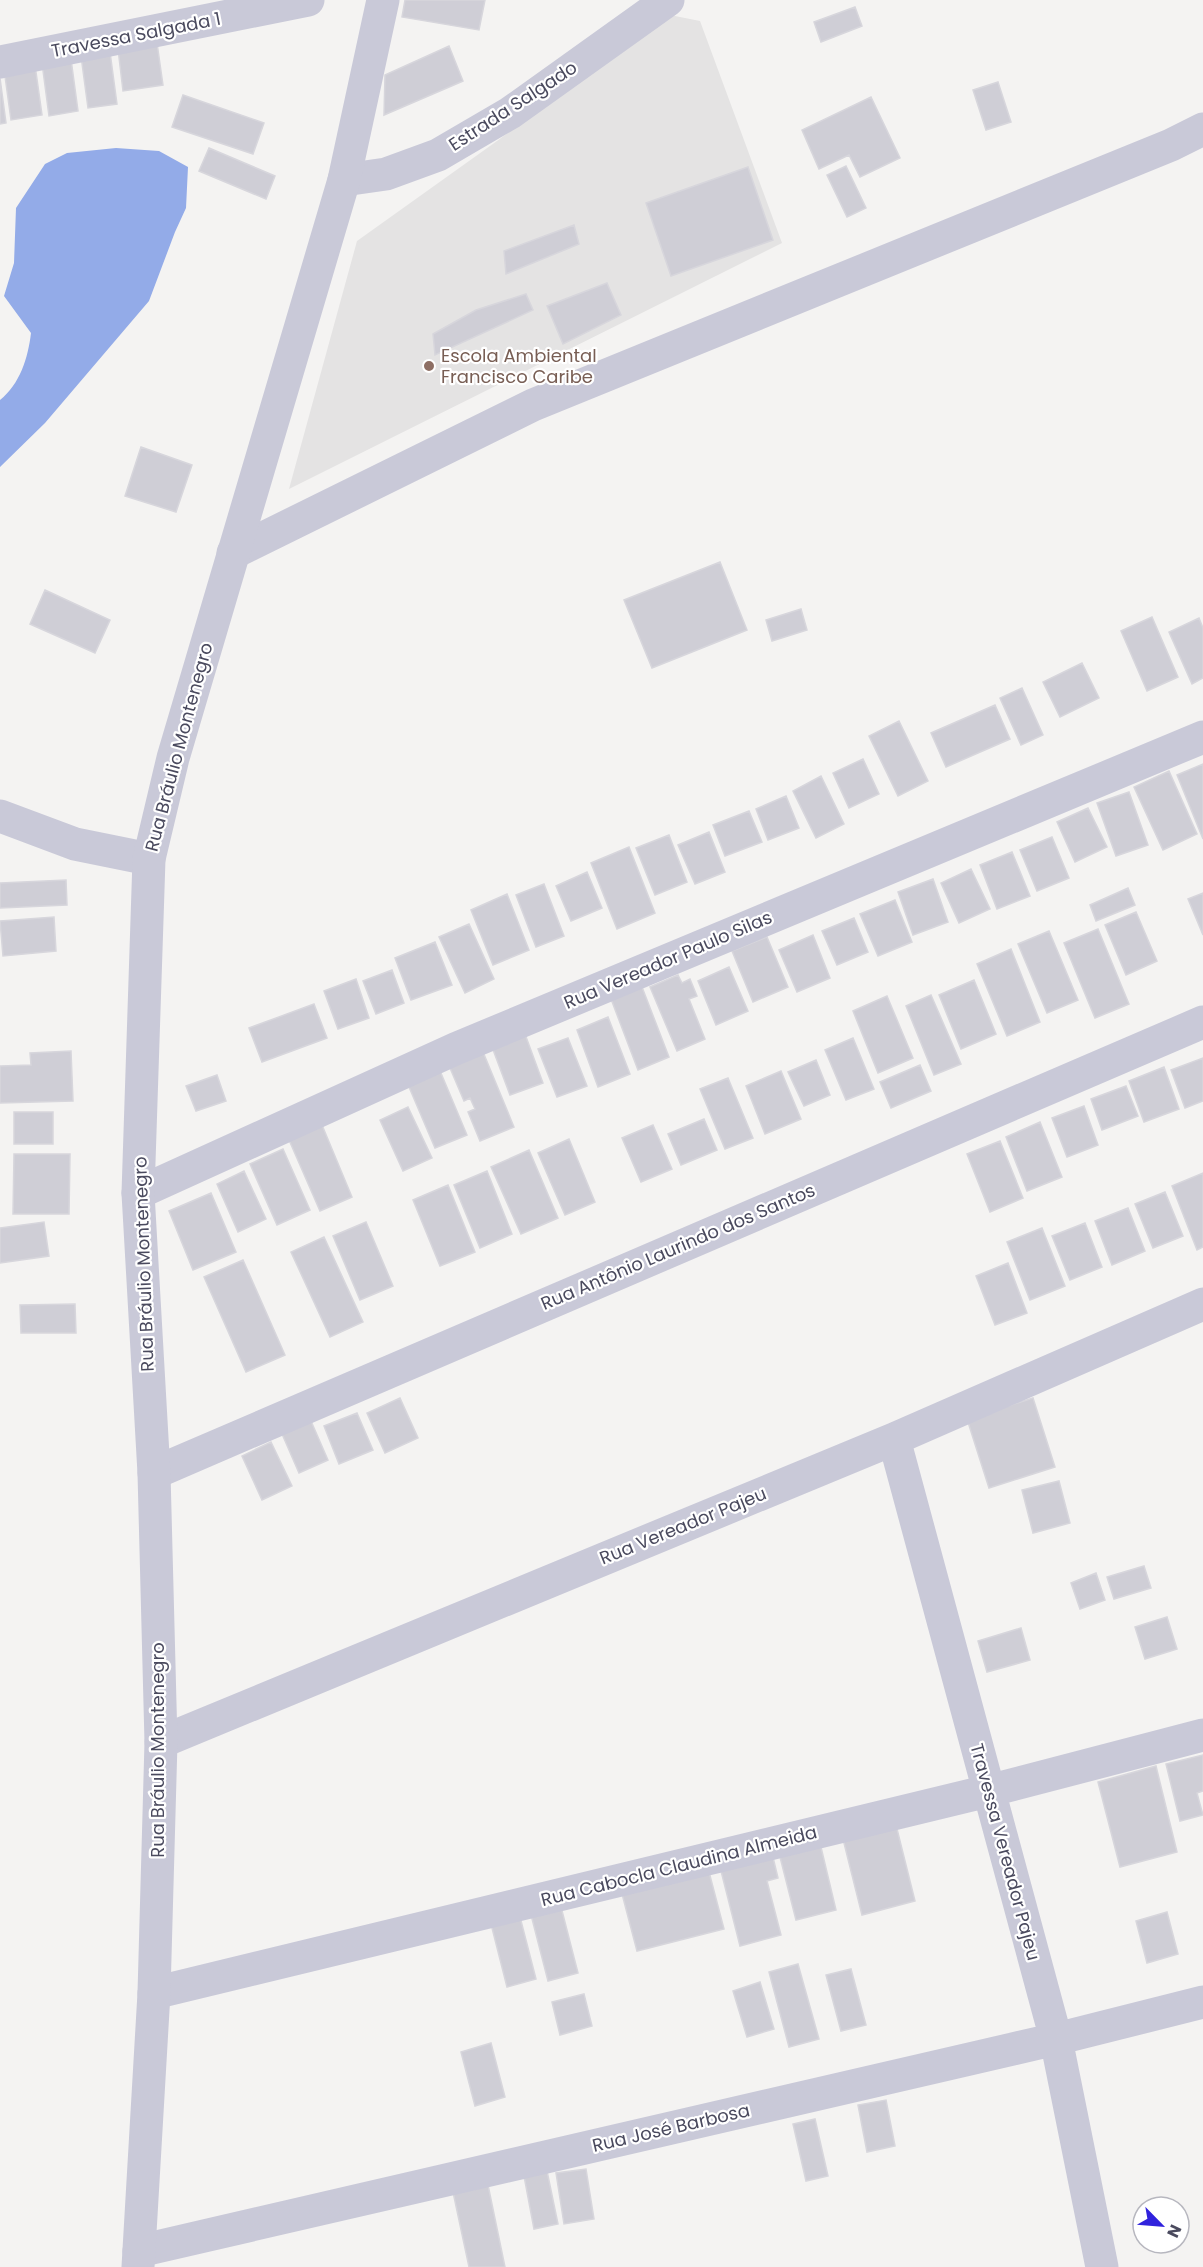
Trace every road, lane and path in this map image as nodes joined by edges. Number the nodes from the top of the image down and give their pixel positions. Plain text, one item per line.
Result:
1 (308, 0) edge
2 (383, 0) edge
3 (668, 0) edge
4 (0, 62) edge
5 (1203, 129) edge
6 (344, 180) junction
7 (233, 553) junction
8 (1203, 737) edge
9 (0, 816) edge
10 (149, 859) junction
11 (1203, 1022) edge
12 (138, 1193) junction
13 (1203, 1304) edge
14 (894, 1439) junction
15 (154, 1473) junction
16 (1203, 1735) edge
17 (161, 1742) junction
18 (988, 1791) junction
19 (154, 1993) junction
20 (1203, 2002) edge
21 (1056, 2039) junction
22 (138, 2259) edge
23 (1102, 2267) edge

1 - 4 street, Travessa Salgada 1
2 - 6 street, Rua Bráulio Montenegro
3 - 6 street, Estrada Salgado
5 - 7 street
6 - 7 street, Rua Bráulio Montenegro
7 - 10 street, Rua Bráulio Montenegro
8 - 12 street, Rua Vereador Paulo Silas
9 - 10 street
10 - 12 street, Rua Bráulio Montenegro
11 - 15 street, Rua Antônio Laurindo dos Santos
12 - 15 street, Rua Bráulio Montenegro
13 - 14 street, Rua Vereador Pajeu
14 - 17 street, Rua Vereador Pajeu
14 - 18 street, Travessa Vereador Pajeu
15 - 17 street, Rua Bráulio Montenegro
16 - 18 street, Rua Cabocla Claudina Almeida
17 - 19 street, Rua Bráulio Montenegro
18 - 19 street, Rua Cabocla Claudina Almeida
18 - 21 street, Travessa Vereador Pajeu
19 - 22 street, Rua Bráulio Montenegro
20 - 21 street, Rua José Barbosa
21 - 22 street, Rua José Barbosa
21 - 23 street, Travessa Vereador Pajeu

